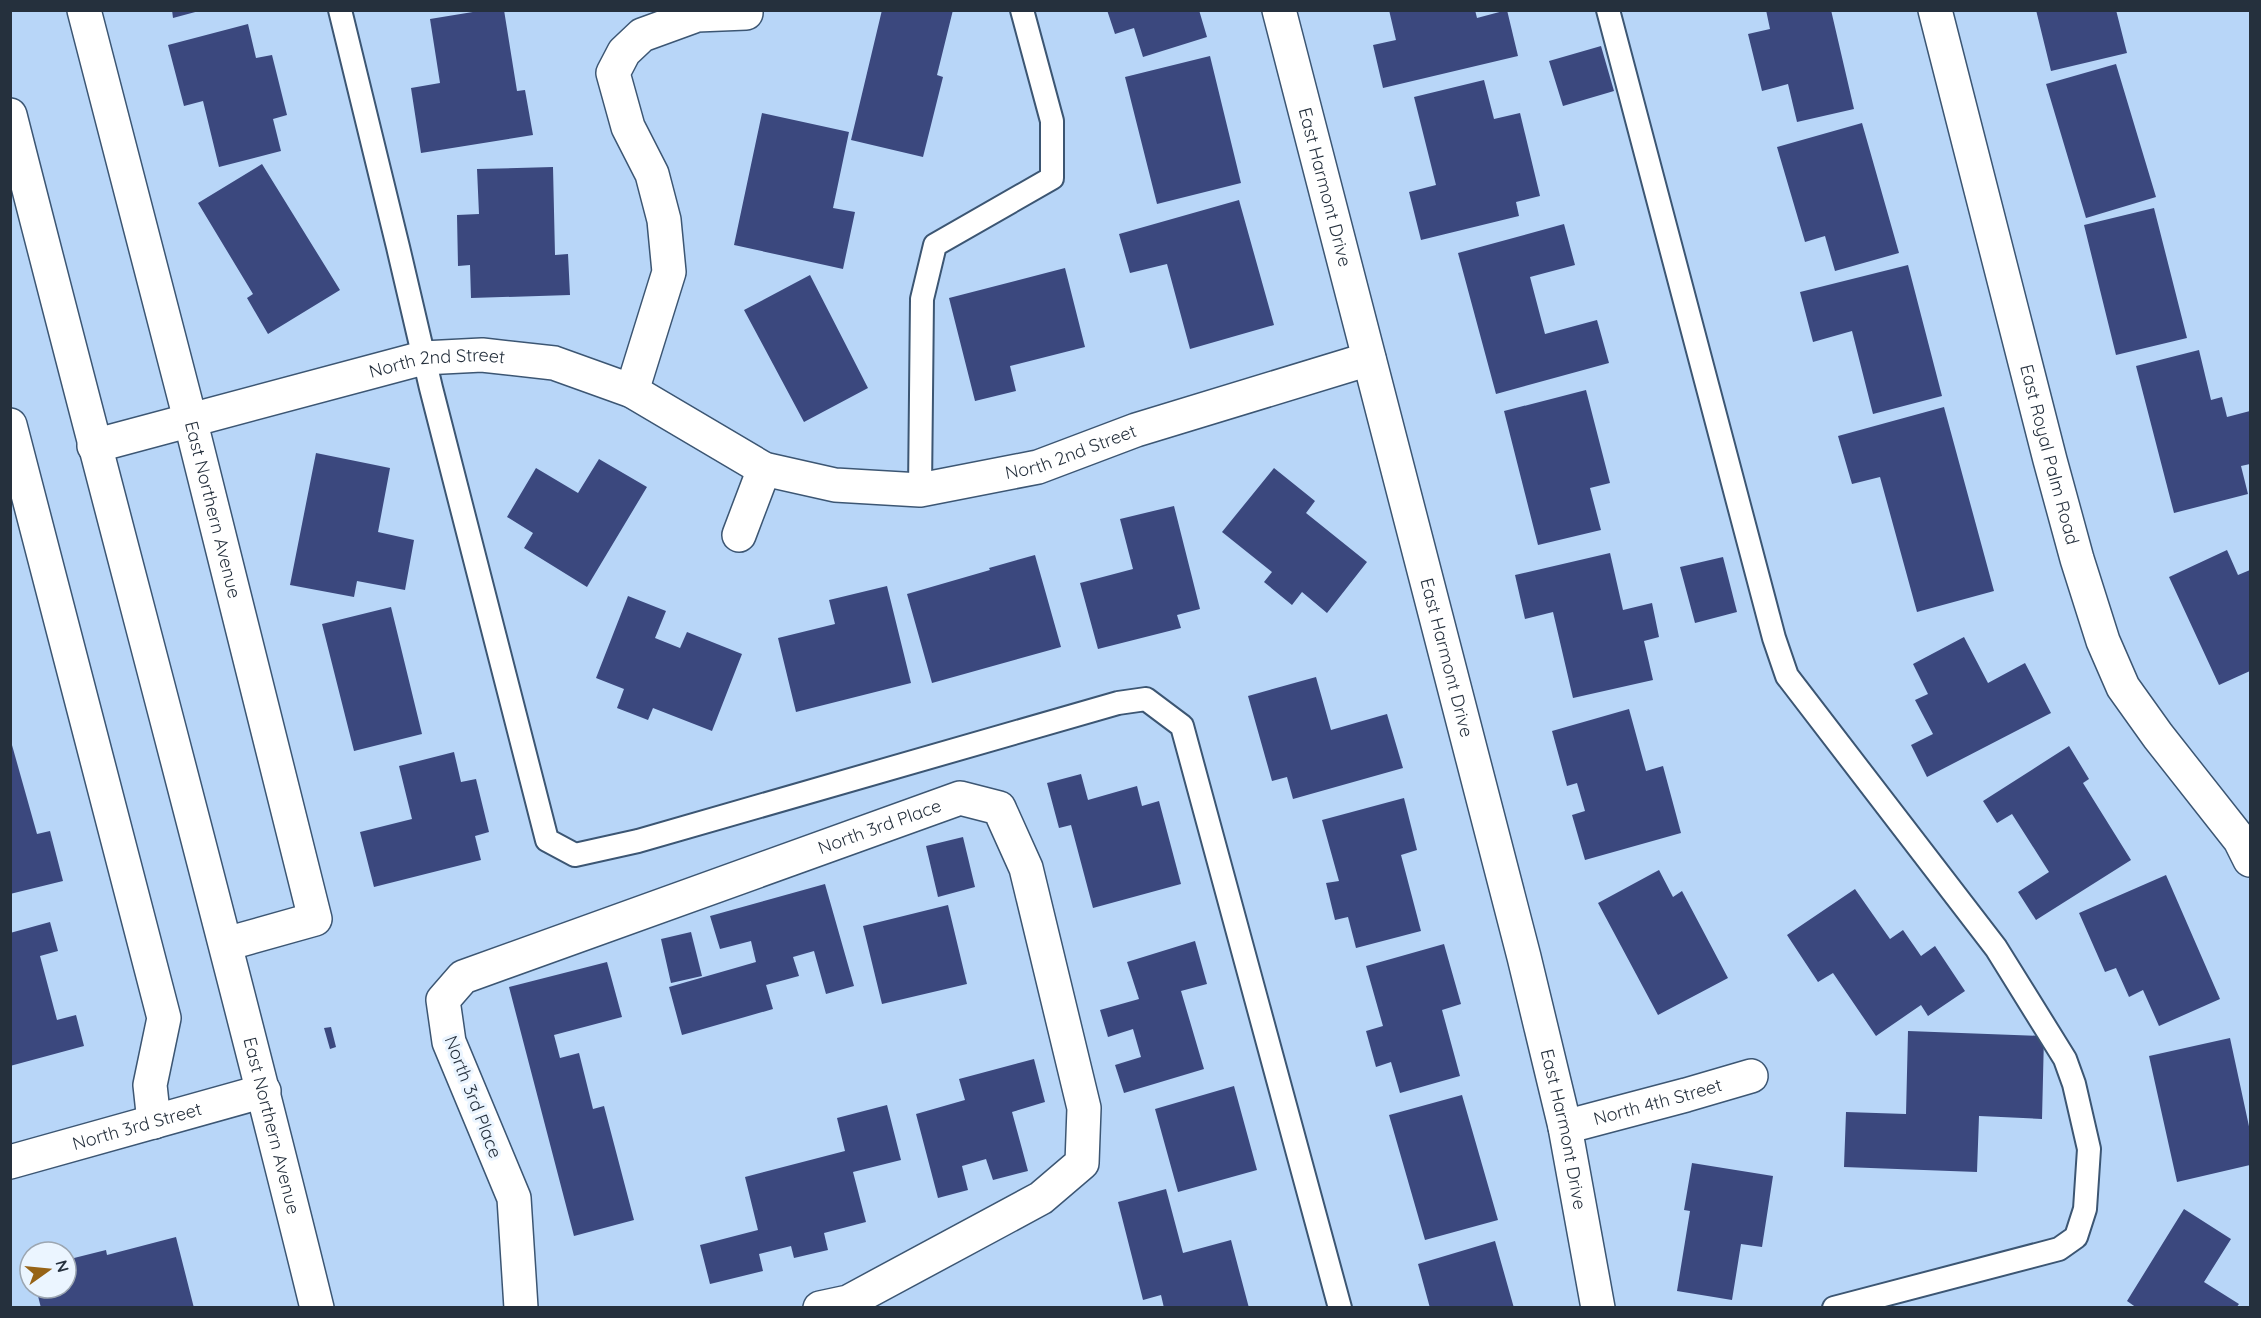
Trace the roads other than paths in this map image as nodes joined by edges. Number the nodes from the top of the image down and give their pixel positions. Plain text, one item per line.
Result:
1 (84, 10) edge
2 (340, 10) edge
3 (1022, 10) edge
4 (1279, 10) edge
5 (1608, 10) edge
6 (1935, 10) edge
7 (746, 13) dead end
8 (10, 115) edge
9 (423, 358) junction
10 (1369, 359) junction
11 (632, 391) junction
12 (190, 419) junction
13 (10, 425) edge
14 (94, 446) junction
15 (764, 469) junction
16 (920, 490) junction
17 (739, 535) dead end
18 (2250, 860) edge
19 (226, 944) junction
20 (1751, 1076) dead end
21 (264, 1091) junction
22 (154, 1122) junction
23 (1565, 1127) junction
24 (10, 1162) edge
25 (317, 1308) edge
26 (521, 1308) edge
27 (820, 1308) edge
28 (1340, 1308) edge
29 (1598, 1308) edge
30 (1834, 1308) edge

1 - 12 street, East Northern Avenue
2 - 9 lane
3 - 16 lane
4 - 10 street, East Harmont Drive
5 - 30 lane
6 - 18 street, East Royal Palm Road
7 - 11 street
8 - 14 street, East Northern Avenue
9 - 11 street, North 2nd Street
9 - 12 street, North 2nd Street
9 - 28 lane
10 - 16 street, North 2nd Street
10 - 23 street, East Harmont Drive
11 - 15 street, North 2nd Street
12 - 14 street, North 2nd Street
12 - 19 street, East Northern Avenue
13 - 22 street
14 - 19 street, East Northern Avenue
15 - 16 street, North 2nd Street
15 - 17 street
19 - 21 street, East Northern Avenue
20 - 23 street, North 4th Street
21 - 22 street, North 3rd Street
21 - 25 street, East Northern Avenue
22 - 24 street, North 3rd Street
23 - 29 street, East Harmont Drive
26 - 27 street, North 3rd Place

